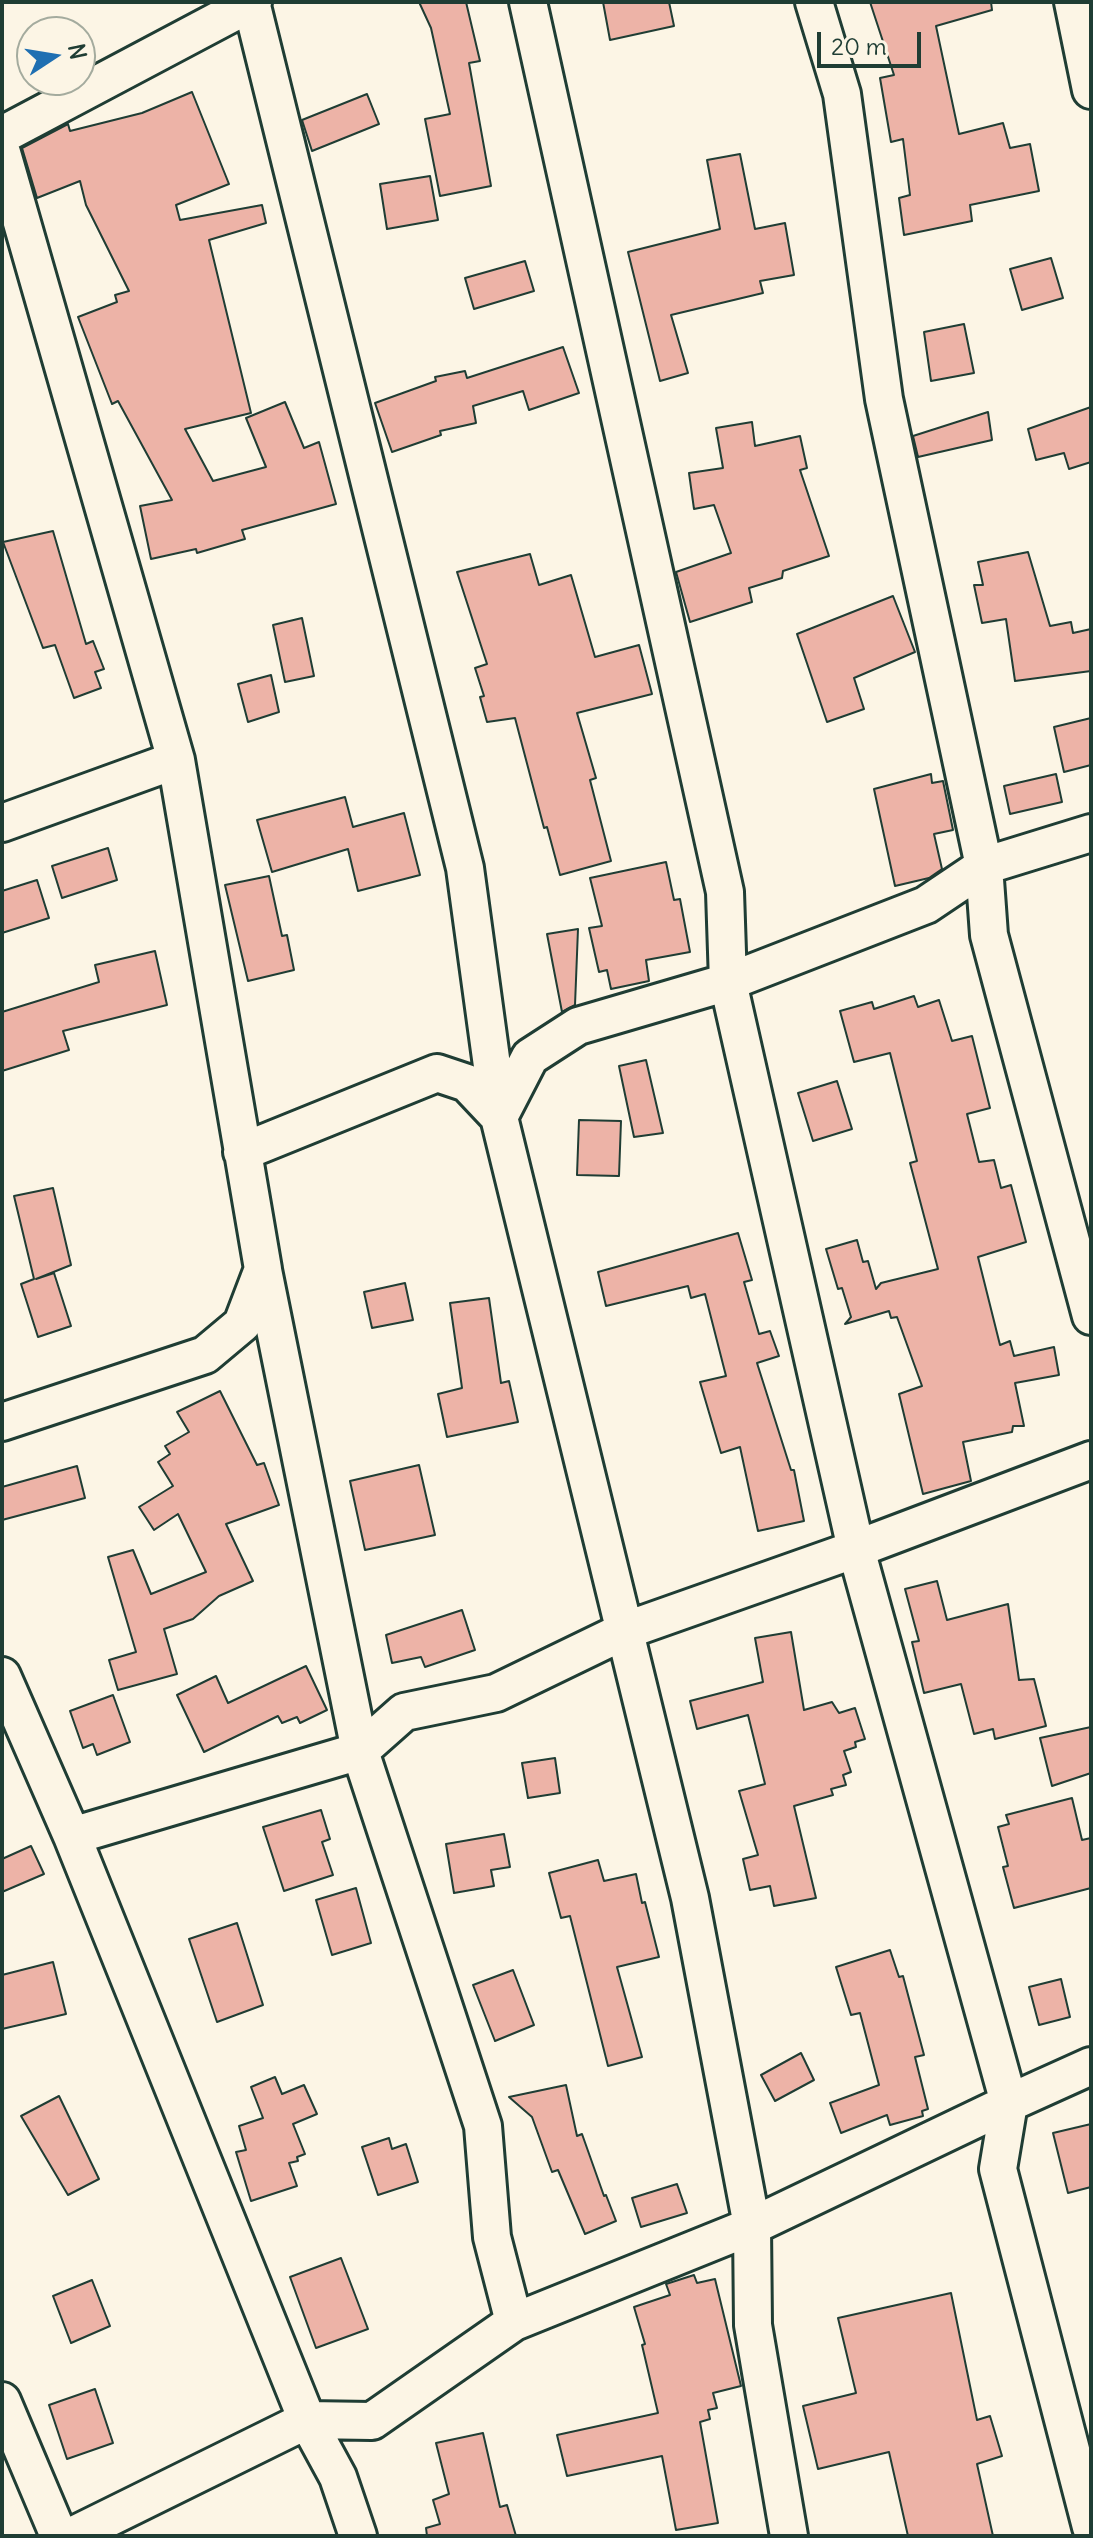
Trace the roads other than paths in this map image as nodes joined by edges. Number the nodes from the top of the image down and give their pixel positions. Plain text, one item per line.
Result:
1 (252, 2) edge
2 (528, 2) edge
3 (814, 2) edge
4 (1073, 2) edge
5 (1091, 90) edge
6 (2, 135) edge
7 (2, 153) edge
8 (176, 760) junction
9 (2, 823) edge
10 (1091, 833) edge
11 (984, 866) junction
12 (728, 982) junction
13 (499, 1117) junction
14 (242, 1152) junction
15 (263, 1269) junction
16 (1091, 1316) edge
17 (2, 1422) edge
18 (1091, 1460) edge
19 (856, 1549) junction
20 (624, 1631) junction
21 (2, 1676) edge
22 (360, 1751) junction
23 (72, 1836) junction
24 (1091, 2066) edge
25 (1009, 2103) junction
26 (752, 2226) junction
27 (514, 2322) junction
28 (2, 2401) edge
29 (307, 2420) junction
30 (1091, 2527) edge
31 (59, 2536) edge
32 (72, 2536) edge
33 (358, 2536) edge
34 (789, 2536) edge

1 - 6 street
1 - 13 street
2 - 12 street
3 - 11 street
4 - 5 street
7 - 8 street
8 - 9 street
8 - 14 street
10 - 11 street
11 - 12 street
11 - 16 street
12 - 13 street
12 - 19 street
13 - 14 street
13 - 20 street
14 - 15 street
15 - 17 street
15 - 22 street
18 - 19 street
19 - 20 street
19 - 25 street
20 - 22 street
20 - 26 street
21 - 23 street
22 - 23 street
22 - 27 street
23 - 29 street
24 - 25 street
25 - 26 street
25 - 30 street
26 - 27 street
26 - 34 street
27 - 29 street
28 - 31 street
29 - 32 street
29 - 33 street

